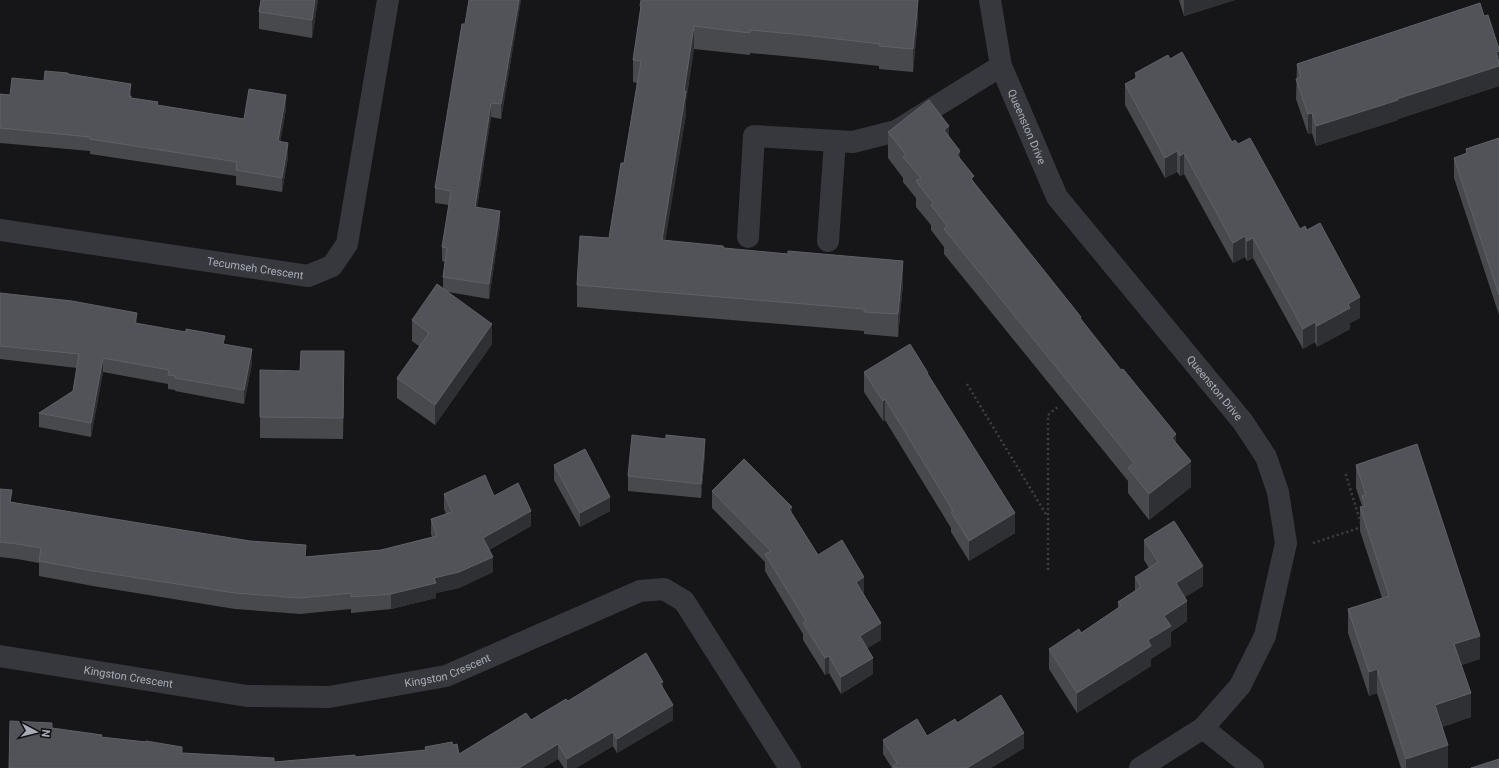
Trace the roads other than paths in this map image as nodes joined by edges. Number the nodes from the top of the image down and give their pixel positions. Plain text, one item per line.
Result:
1 (388, 0) edge
2 (990, 0) edge
3 (1001, 66) junction
4 (835, 141) junction
5 (0, 230) edge
6 (748, 237) dead end
7 (828, 242) dead end
8 (0, 656) edge
9 (1203, 728) junction
10 (790, 768) edge
11 (1140, 768) edge
12 (1253, 768) edge

1 - 5 street, Tecumseh Crescent
2 - 3 street, Queenston Drive
3 - 4 street
3 - 9 street, Queenston Drive
4 - 6 street
4 - 7 street
8 - 10 street, Kingston Crescent
9 - 11 street, Queenston Drive
9 - 12 street

